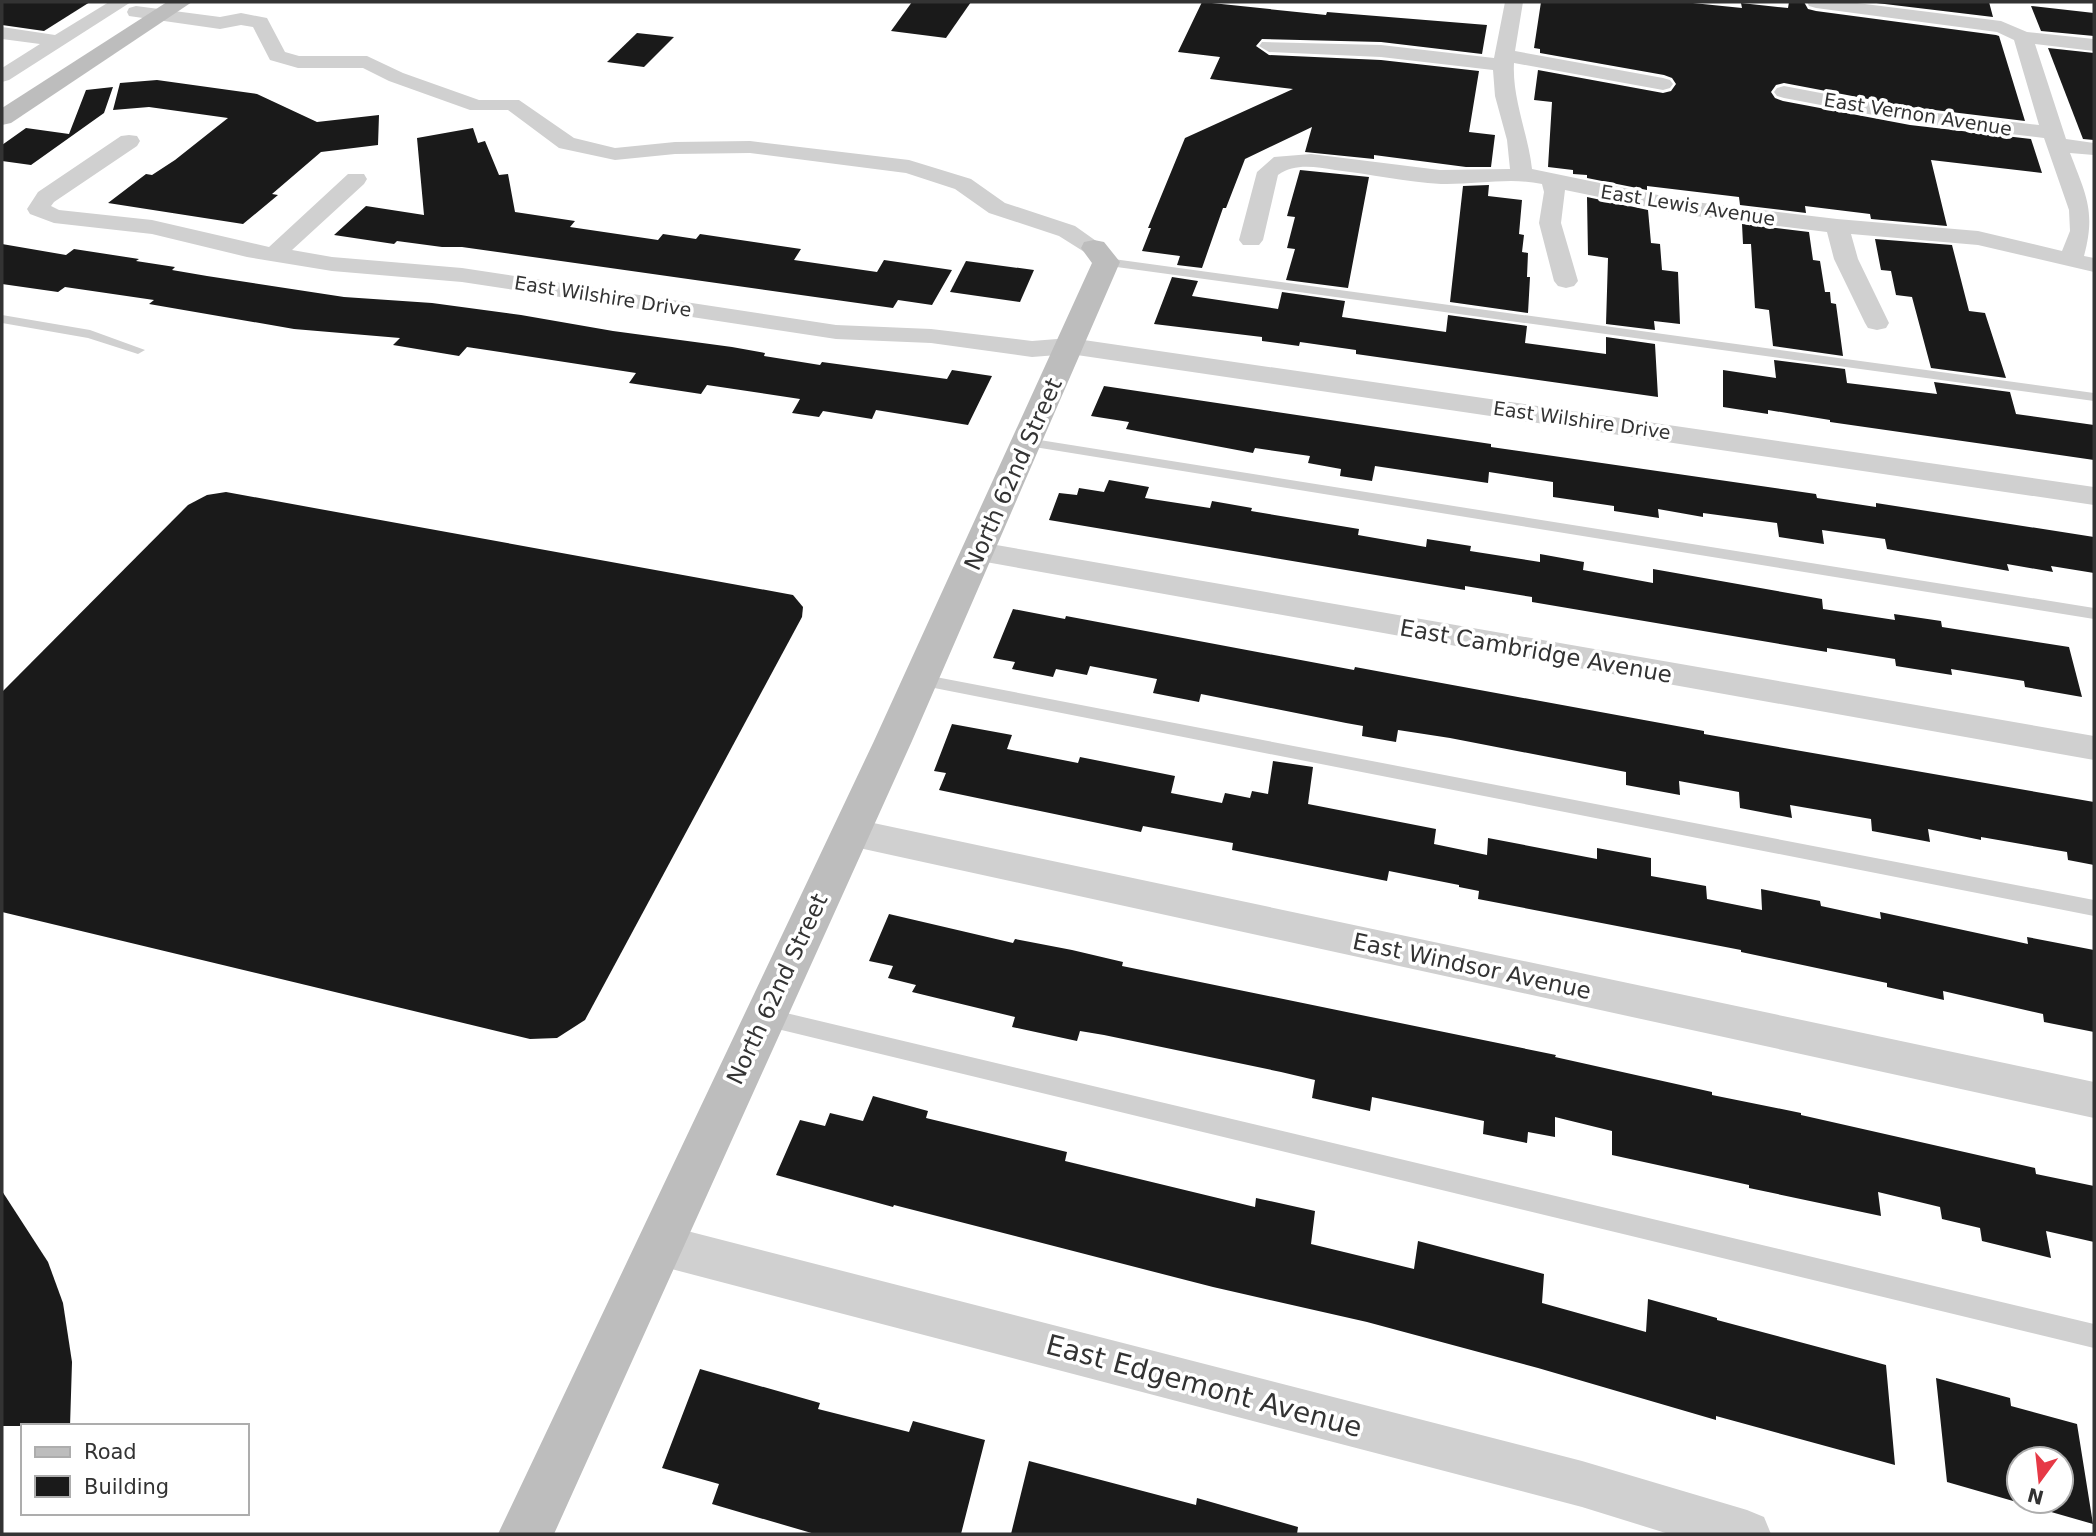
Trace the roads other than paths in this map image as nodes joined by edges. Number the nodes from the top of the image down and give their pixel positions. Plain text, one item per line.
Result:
1 (1514, 2) edge
2 (1816, 2) edge
3 (155, 5) edge
4 (2, 33) edge
5 (2023, 37) junction
6 (59, 41) junction
7 (2094, 45) edge
8 (1269, 46) dead end
9 (1504, 60) junction
10 (2, 76) edge
11 (1663, 84) dead end
12 (1784, 92) dead end
13 (2, 97) edge
14 (2, 118) edge
15 (2056, 139) junction
16 (130, 141) dead end
17 (2094, 149) edge
18 (1521, 173) junction
19 (356, 179) dead end
20 (1552, 181) junction
21 (1837, 226) junction
22 (1251, 240) dead end
23 (274, 255) junction
24 (1100, 255) junction
25 (2071, 259) junction
26 (2094, 265) edge
27 (1566, 281) dead end
28 (2, 318) edge
29 (1877, 323) dead end
30 (1070, 346) junction
31 (138, 350) dead end
32 (2094, 397) edge
33 (1027, 442) junction
34 (2094, 496) edge
35 (979, 551) junction
36 (2094, 614) edge
37 (920, 680) junction
38 (2094, 748) edge
39 (850, 831) junction
40 (2094, 908) edge
41 (765, 1017) junction
42 (2094, 1100) edge
43 (660, 1245) junction
44 (2094, 1336) edge
45 (526, 1534) edge
46 (1747, 1534) edge

1 - 9 street
2 - 5 street
3 - 6 street
3 - 13 street
3 - 14 street
3 - 24 street
4 - 6 street
5 - 7 street
5 - 15 street
6 - 10 street
8 - 9 street
9 - 11 street
9 - 18 street
12 - 15 street, East Vernon Avenue
15 - 17 street, East Vernon Avenue
15 - 25 street
16 - 23 street, East Wilshire Drive
18 - 20 street, East Lewis Avenue
18 - 22 street, East Lewis Avenue
19 - 23 street
20 - 21 street, East Lewis Avenue
20 - 27 street
21 - 25 street, East Lewis Avenue
21 - 29 street
23 - 30 street, East Wilshire Drive
24 - 30 street, North 62nd Street
24 - 32 lane
25 - 26 street, East Lewis Avenue
28 - 31 lane
30 - 33 street, North 62nd Street
30 - 34 street, East Wilshire Drive
33 - 35 street, North 62nd Street
33 - 36 lane
35 - 37 street, North 62nd Street
35 - 38 street, East Cambridge Avenue
37 - 39 street, North 62nd Street
37 - 40 lane
39 - 41 street, North 62nd Street
39 - 42 street, East Windsor Avenue
41 - 43 street, North 62nd Street
41 - 44 lane
43 - 45 street, North 62nd Street
43 - 46 street, East Edgemont Avenue

